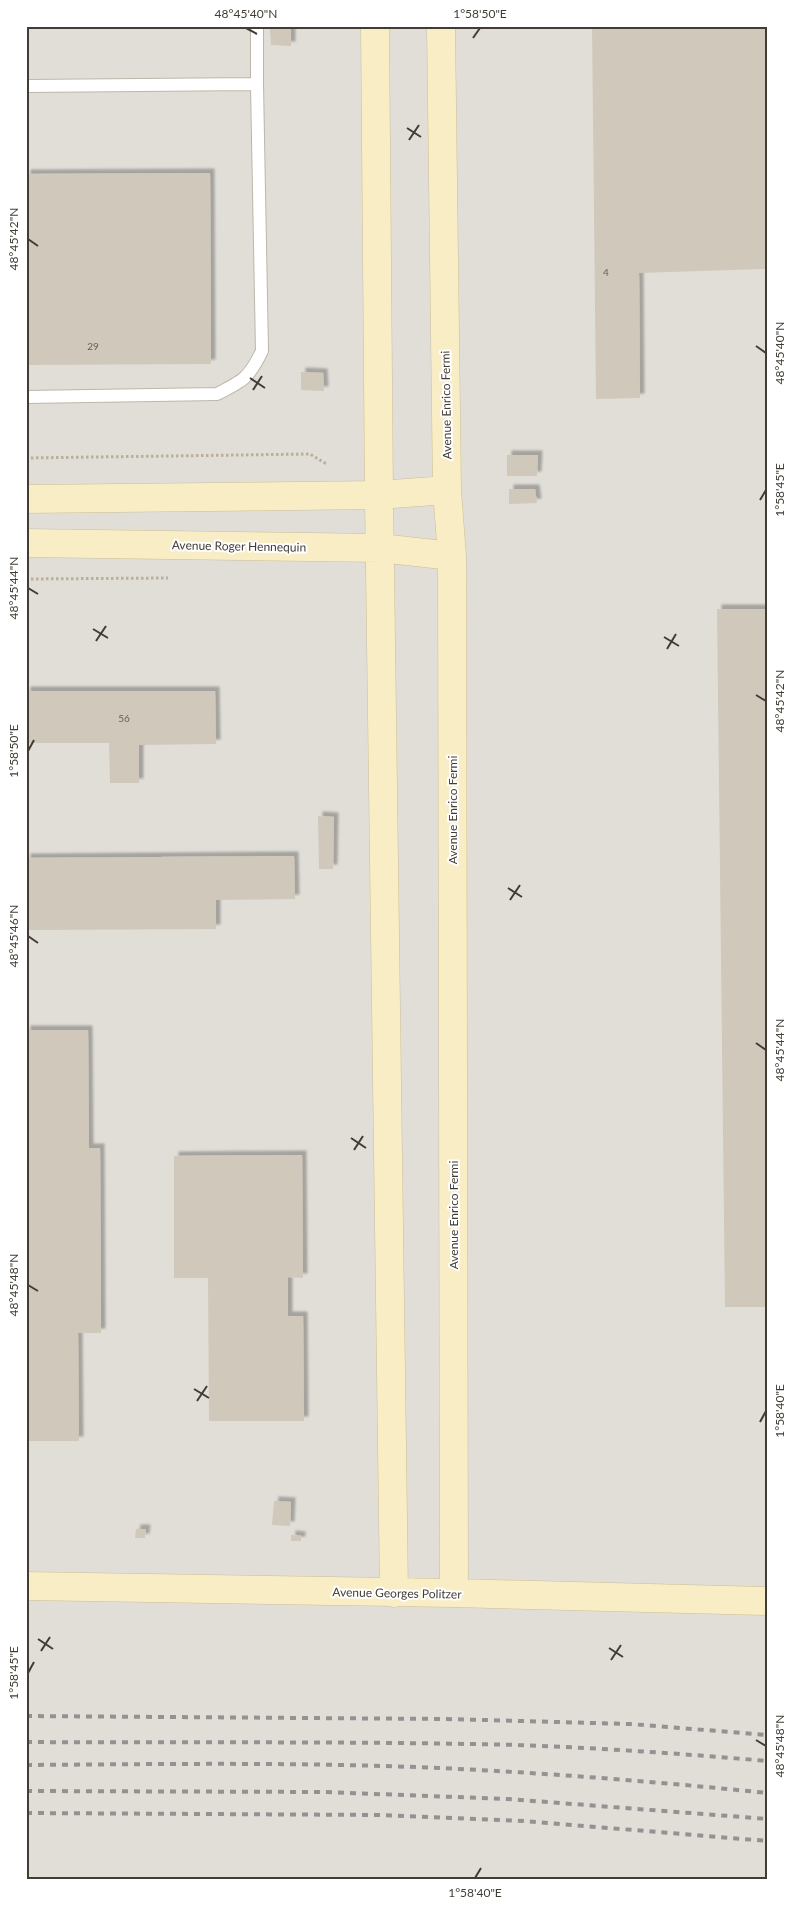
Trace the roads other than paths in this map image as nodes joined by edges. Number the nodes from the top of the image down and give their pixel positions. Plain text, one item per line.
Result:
1 (257, 26) edge
2 (375, 26) edge
3 (441, 26) edge
4 (257, 84) junction
5 (26, 86) edge
6 (26, 397) edge
7 (448, 490) junction
8 (379, 495) junction
9 (26, 499) edge
10 (26, 543) edge
11 (380, 548) junction
12 (452, 556) junction
13 (26, 1586) edge
14 (394, 1593) junction
15 (454, 1593) junction
16 (768, 1601) edge

1 - 4 lane
2 - 8 street
3 - 7 street, Avenue Enrico Fermi
4 - 5 lane
4 - 6 lane
7 - 8 street
7 - 12 street, Avenue Enrico Fermi
8 - 9 street
8 - 11 street
10 - 11 street, Avenue Roger Hennequin
11 - 12 street, Avenue Roger Hennequin
11 - 14 street
12 - 15 street, Avenue Enrico Fermi
13 - 14 street, Avenue Georges Politzer
14 - 15 street, Avenue Georges Politzer
15 - 16 street, Avenue Georges Politzer

